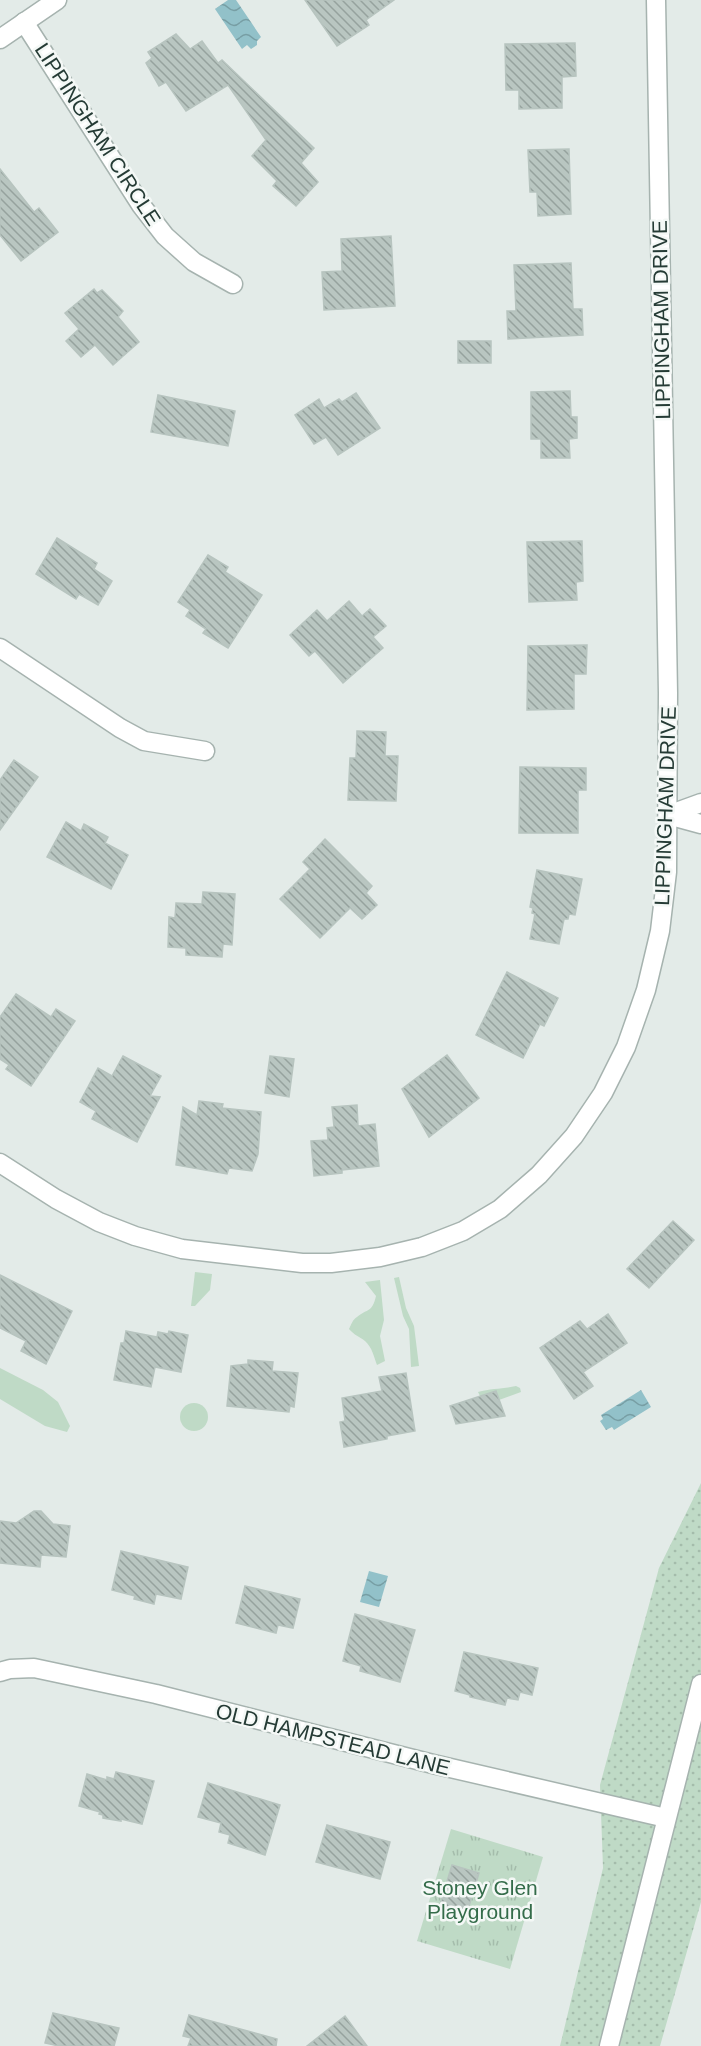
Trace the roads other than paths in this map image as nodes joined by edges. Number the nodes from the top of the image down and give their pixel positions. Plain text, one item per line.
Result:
1 (57, 0) edge
2 (656, 0) edge
3 (24, 22) junction
4 (0, 39) edge
5 (233, 284) dead end
6 (0, 648) edge
7 (205, 751) dead end
8 (701, 803) edge
9 (668, 815) junction
10 (701, 824) edge
11 (0, 1163) edge
12 (0, 1672) edge
13 (701, 1684) edge
14 (666, 1818) junction
15 (609, 2046) edge

1 - 3 street
2 - 9 street, LIPPINGHAM DRIVE
3 - 4 street
3 - 5 street, LIPPINGHAM CIRCLE
6 - 7 street
8 - 9 street
9 - 10 street
9 - 11 street, LIPPINGHAM DRIVE
12 - 14 street, OLD HAMPSTEAD LANE
13 - 14 street
14 - 15 street

